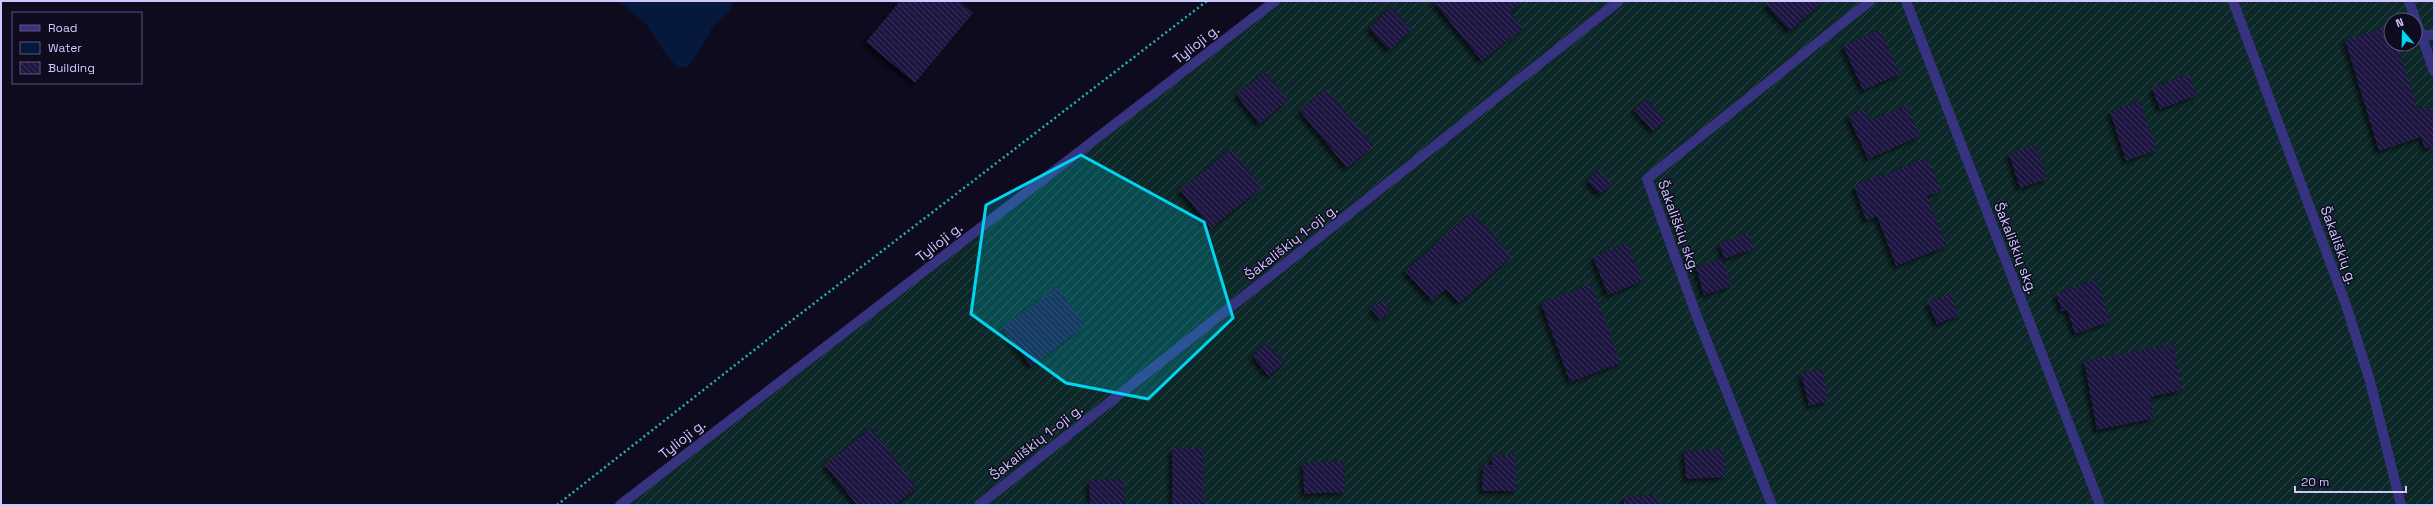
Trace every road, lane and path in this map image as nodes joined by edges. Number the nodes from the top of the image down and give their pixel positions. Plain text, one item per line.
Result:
1 (1207, 1) edge
2 (1275, 1) edge
3 (1620, 1) edge
4 (1870, 1) edge
5 (1906, 1) edge
6 (2234, 1) edge
7 (2409, 1) edge
8 (2413, 12) edge
9 (2423, 35) edge
10 (2434, 35) edge
11 (2423, 41) edge
12 (2434, 71) edge
13 (557, 505) edge
14 (620, 505) edge
15 (979, 505) edge
16 (1772, 505) edge
17 (2100, 505) edge
18 (2401, 505) edge

1 - 13 path
2 - 14 street, Tylioji g.
3 - 15 street, Šakališkių 1-oji g.
4 - 16 street, Šakališkių skg.
5 - 17 street, Šakališkių skg.
6 - 18 street, Šakališkių g.
7 - 8 street
9 - 10 street
11 - 12 street

